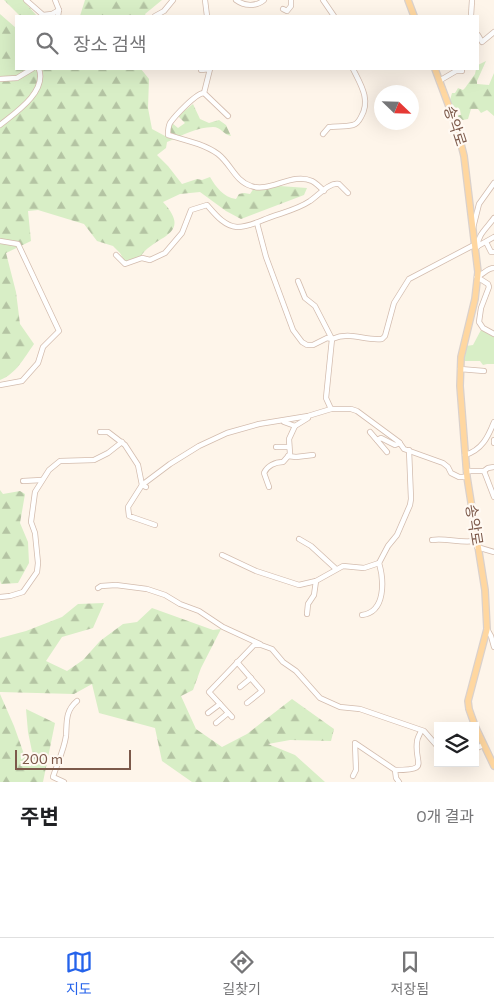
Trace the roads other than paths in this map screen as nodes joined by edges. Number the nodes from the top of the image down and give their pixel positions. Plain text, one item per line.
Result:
1 (26, 0) edge
2 (55, 0) edge
3 (173, 0) edge
4 (205, 0) edge
5 (236, 0) edge
6 (264, 0) edge
7 (291, 0) edge
8 (323, 0) edge
9 (409, 0) edge
10 (472, 0) edge
11 (283, 9) dead end
12 (59, 10) junction
13 (58, 15) edge
14 (154, 15) edge
15 (207, 15) edge
16 (333, 15) edge
17 (415, 15) edge
18 (471, 15) edge
19 (494, 32) edge
20 (479, 37) edge
21 (30, 70) edge
22 (39, 70) edge
23 (210, 70) edge
24 (354, 70) edge
25 (434, 70) edge
26 (434, 70) edge
27 (462, 71) dead end
28 (0, 79) edge
29 (440, 81) junction
30 (204, 93) junction
31 (228, 116) dead end
32 (0, 125) edge
33 (323, 134) dead end
34 (494, 182) edge
35 (324, 190) junction
36 (348, 193) dead end
37 (494, 218) edge
38 (257, 224) junction
39 (472, 232) junction
40 (494, 237) edge
41 (0, 241) edge
42 (486, 242) junction
43 (475, 247) junction
44 (494, 252) edge
45 (116, 255) dead end
46 (494, 268) edge
47 (477, 277) junction
48 (298, 281) dead end
49 (494, 334) edge
50 (332, 339) junction
51 (460, 369) junction
52 (484, 370) dead end
53 (0, 385) edge
54 (331, 409) junction
55 (311, 416) junction
56 (283, 422) junction
57 (494, 422) edge
58 (295, 426) junction
59 (100, 432) dead end
60 (370, 432) dead end
61 (494, 435) edge
62 (377, 440) junction
63 (122, 442) junction
64 (400, 443) junction
65 (483, 444) junction
66 (276, 447) dead end
67 (289, 447) junction
68 (409, 450) junction
69 (387, 452) dead end
70 (313, 455) dead end
71 (465, 455) junction
72 (288, 456) junction
73 (494, 467) edge
74 (484, 471) junction
75 (465, 474) junction
76 (42, 480) junction
77 (23, 481) dead end
78 (144, 486) junction
79 (269, 487) dead end
80 (494, 497) edge
81 (155, 525) dead end
82 (300, 539) dead end
83 (432, 540) dead end
84 (476, 544) junction
85 (494, 552) edge
86 (222, 555) dead end
87 (379, 563) junction
88 (336, 569) junction
89 (316, 581) junction
90 (98, 588) dead end
91 (0, 596) edge
92 (307, 614) dead end
93 (362, 614) dead end
94 (487, 629) junction
95 (261, 645) junction
96 (494, 647) edge
97 (237, 662) junction
98 (251, 678) junction
99 (240, 688) dead end
100 (77, 701) dead end
101 (248, 703) dead end
102 (220, 704) junction
103 (208, 713) dead end
104 (472, 722) edge
105 (473, 722) edge
106 (216, 723) dead end
107 (422, 731) junction
108 (479, 737) edge
109 (479, 738) edge
110 (434, 742) edge
111 (483, 745) junction
112 (479, 747) edge
113 (494, 766) edge
114 (395, 770) junction
115 (353, 776) dead end
116 (64, 782) edge
117 (399, 782) edge

1 - 12 street
2 - 12 street
3 - 14 street
4 - 15 street
5 - 6 street
7 - 11 street
8 - 16 street
9 - 17 main road
10 - 18 street
12 - 13 street
19 - 20 street
21 - 28 street
22 - 32 street
23 - 30 street
24 - 33 street
25 - 29 main road, 송악로
26 - 43 main road
27 - 29 street
29 - 39 main road, 송악로
30 - 31 street
30 - 35 street
34 - 39 street, 송악로
35 - 36 street
35 - 38 street
37 - 43 street
38 - 45 street
38 - 50 street
39 - 43 main road, 송악로
40 - 42 street
41 - 53 street
42 - 43 street
42 - 44 street
43 - 47 main road, 송악로
43 - 50 street
43 - 75 main road
46 - 47 street
47 - 49 street
47 - 51 main road, 송악로
48 - 50 street
50 - 54 street
51 - 52 street
51 - 71 main road, 송악로
54 - 55 street
54 - 64 street
55 - 56 street
55 - 58 street
56 - 58 street
56 - 78 street
57 - 65 street
58 - 67 street
59 - 63 street
60 - 62 street
61 - 65 street
62 - 64 street
62 - 69 street
63 - 76 street
63 - 78 street
64 - 68 street
65 - 71 street
66 - 67 street
67 - 72 street
68 - 75 street
68 - 87 street
70 - 72 street
71 - 75 main road, 송악로
72 - 79 street
73 - 74 street
74 - 75 street
74 - 80 street, 송악로
75 - 84 main road
76 - 77 street
76 - 91 street
78 - 81 street
82 - 88 street
83 - 84 street, 송악로
84 - 85 street
84 - 94 main road, 송악로
84 - 104 main road
86 - 89 street
87 - 88 street
87 - 93 street
88 - 89 street
89 - 92 street
90 - 95 street
94 - 96 street
94 - 105 main road, 송악로
95 - 97 street
95 - 107 street
97 - 98 street
97 - 102 street
98 - 99 street
98 - 101 street
100 - 116 street
102 - 103 street
102 - 106 street
107 - 110 street
107 - 114 street
108 - 111 main road, 송악로
109 - 111 main road
111 - 112 street
111 - 113 main road, 송악로
114 - 115 street
114 - 117 street

